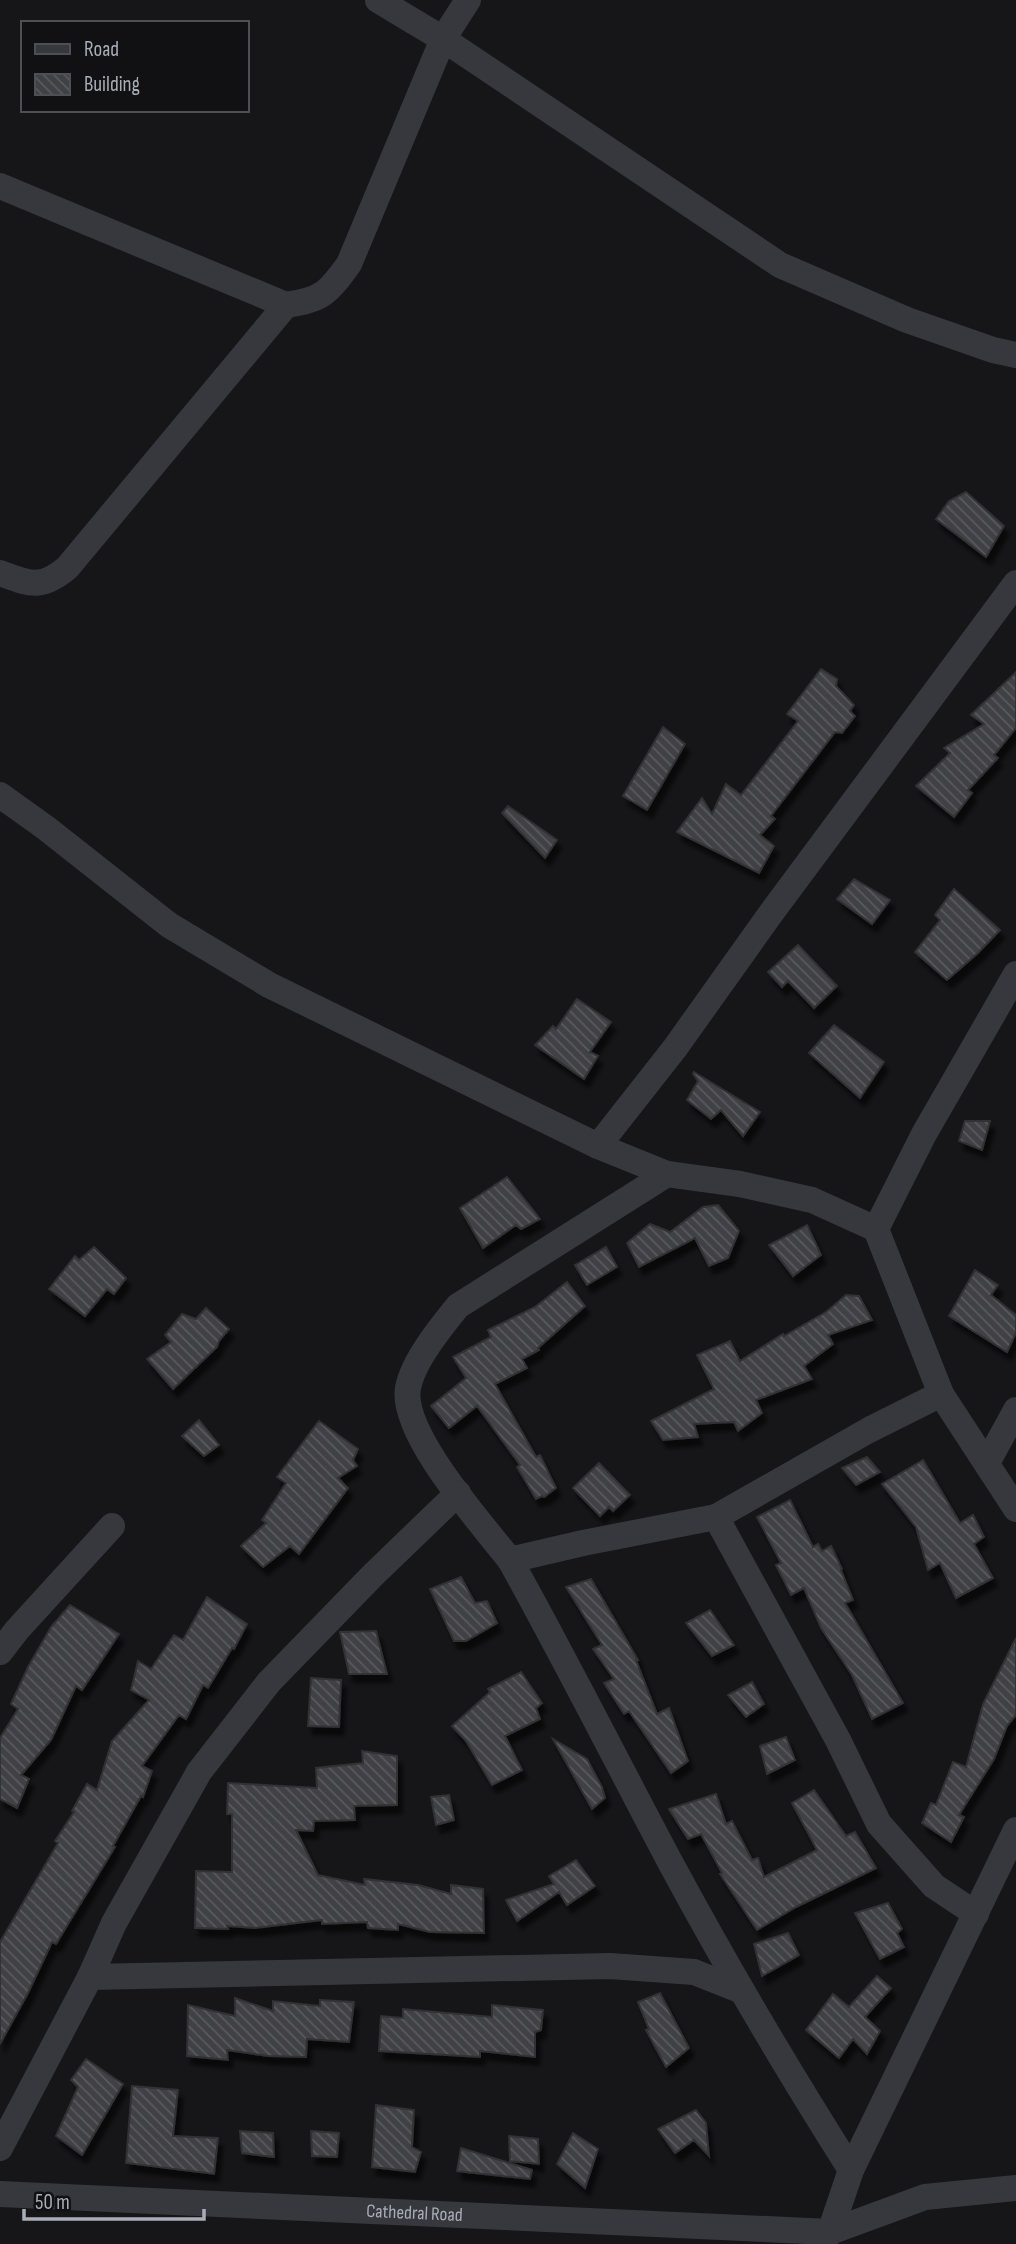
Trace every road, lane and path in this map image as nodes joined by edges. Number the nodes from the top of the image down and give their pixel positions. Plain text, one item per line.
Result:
1 (378, 0) edge
2 (468, 0) edge
3 (443, 39) junction
4 (0, 186) edge
5 (286, 305) junction
6 (1016, 355) edge
7 (0, 573) edge
8 (1016, 583) edge
9 (0, 795) edge
10 (1016, 974) edge
11 (598, 1146) junction
12 (667, 1174) junction
13 (876, 1229) junction
14 (941, 1394) junction
15 (1016, 1410) edge
16 (987, 1463) junction
17 (458, 1493) junction
18 (1016, 1509) edge
19 (716, 1517) junction
20 (112, 1527) dead end
21 (510, 1560) junction
22 (0, 1653) edge
23 (1016, 1830) edge
24 (976, 1914) junction
25 (90, 1977) junction
26 (742, 1992) junction
27 (0, 2148) edge
28 (851, 2170) junction
29 (1016, 2188) edge
30 (0, 2194) edge
31 (826, 2238) edge

1 - 3 street
2 - 3 street
3 - 5 street
3 - 6 street
4 - 5 street
5 - 7 street
8 - 11 street
9 - 11 street
10 - 13 street
11 - 12 street
12 - 13 street
12 - 17 street
13 - 14 street
14 - 16 street
14 - 19 street
15 - 16 street
16 - 18 street
17 - 21 street
17 - 25 street
19 - 21 street
19 - 24 street
20 - 22 street
21 - 26 street
23 - 24 street
24 - 28 street
25 - 26 street
25 - 27 street
26 - 28 street
28 - 31 street
29 - 31 street
30 - 31 street, Cathedral Road

